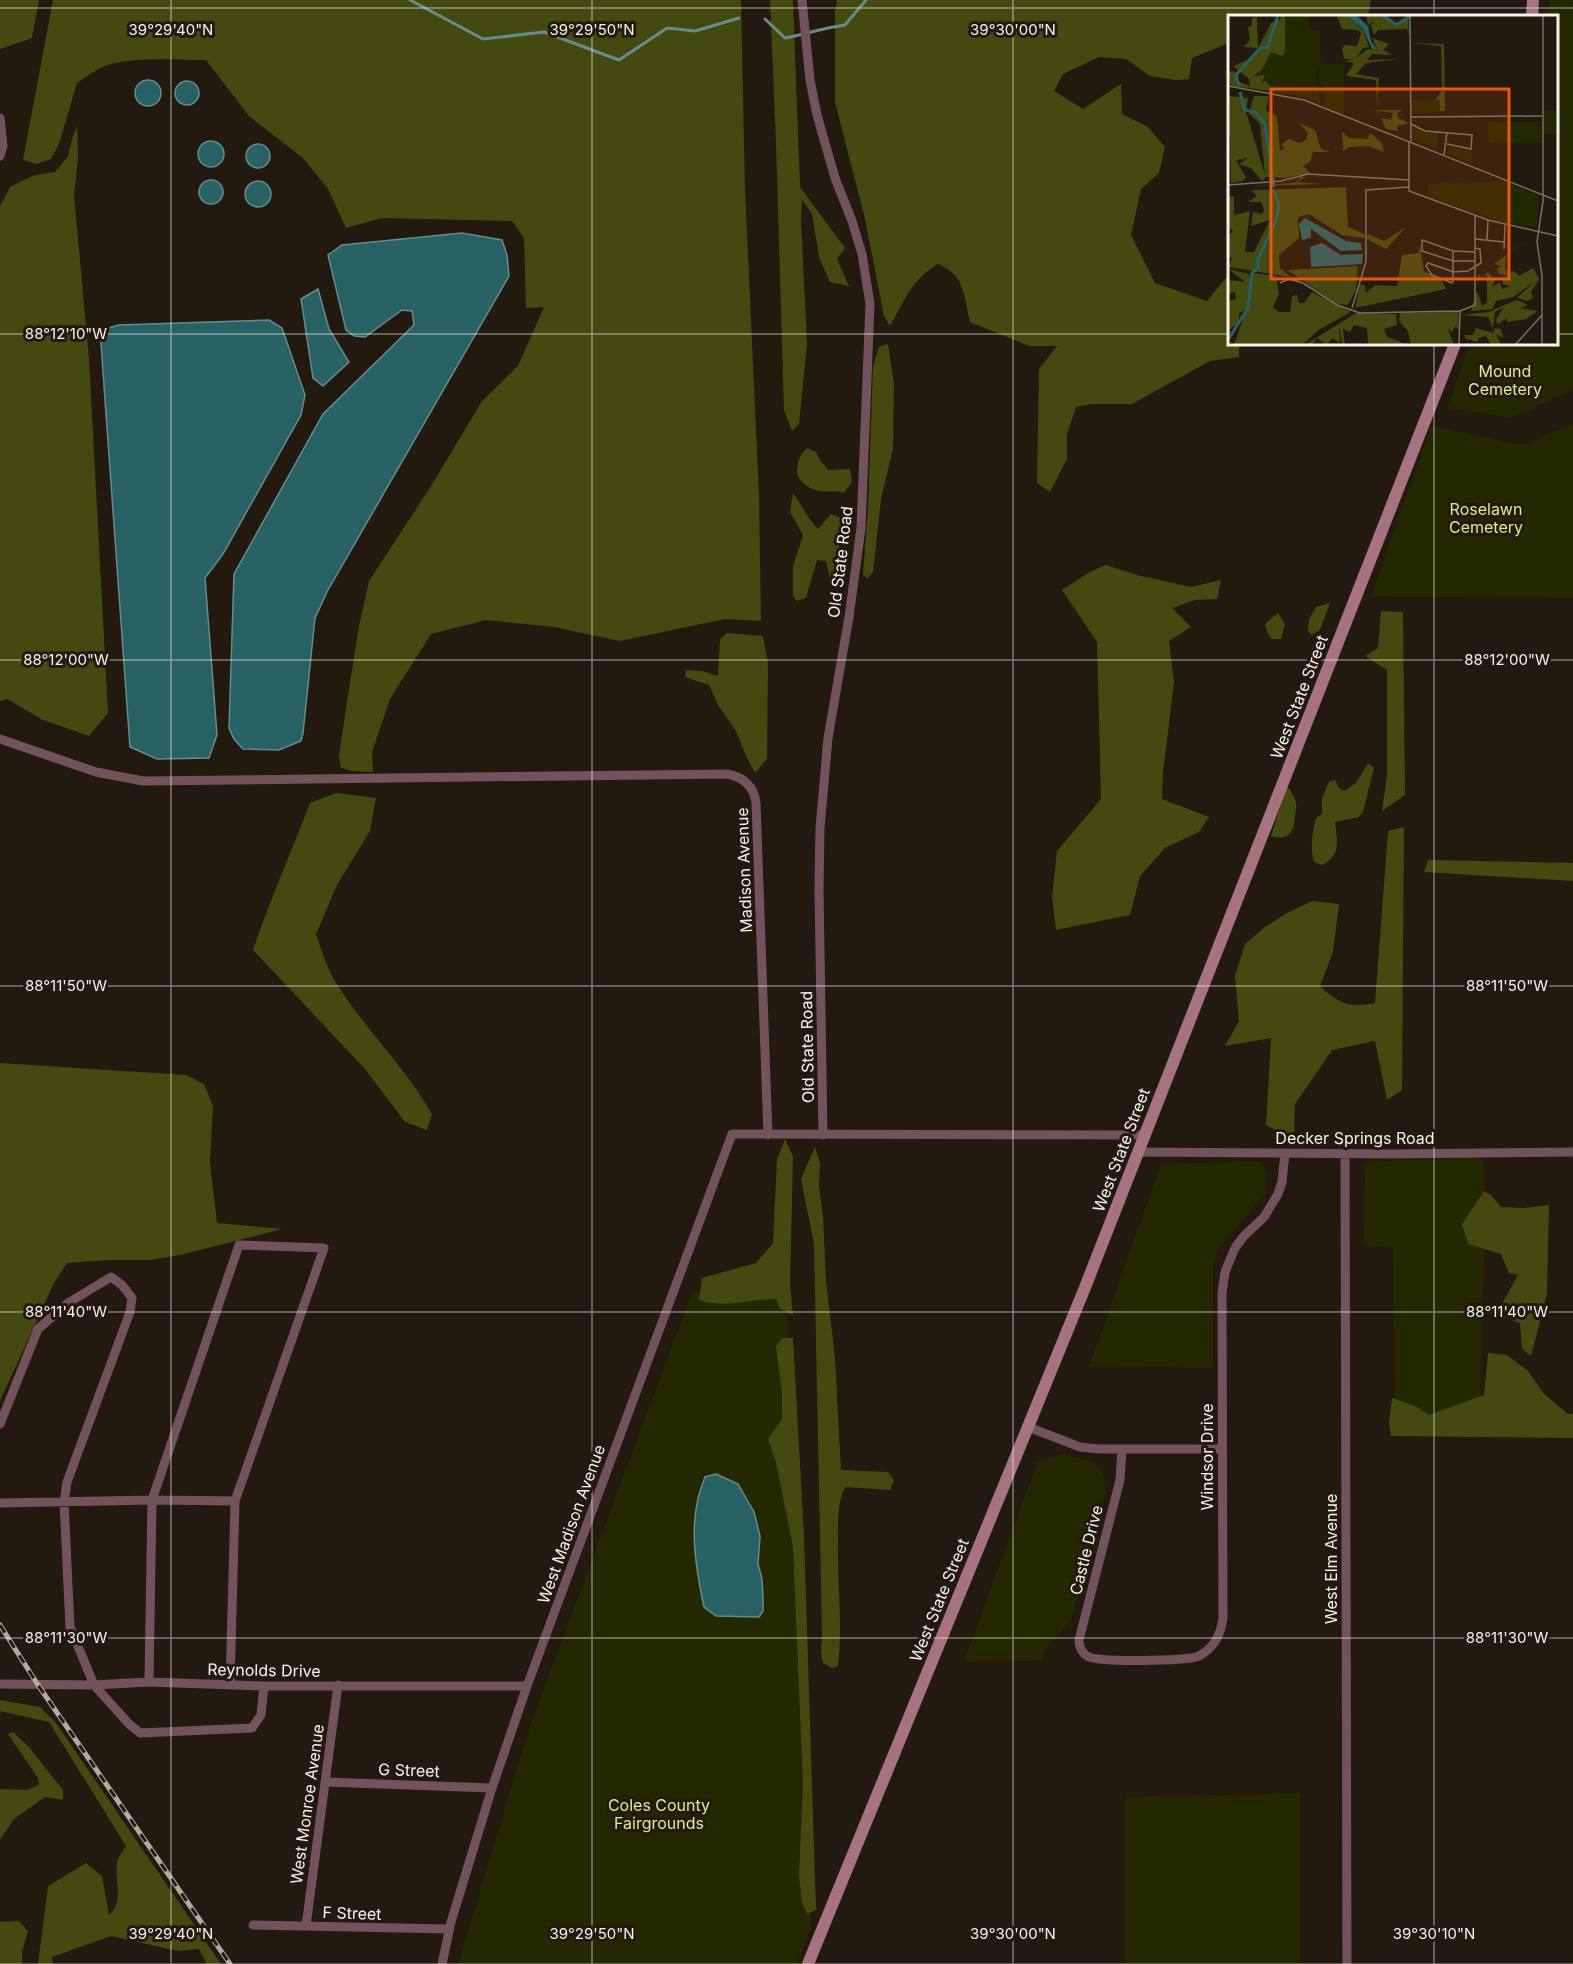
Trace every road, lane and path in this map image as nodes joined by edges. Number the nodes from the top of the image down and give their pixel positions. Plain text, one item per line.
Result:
1 (802, 0) edge
2 (1533, 0) edge
3 (1532, 15) edge
4 (0, 118) edge
5 (0, 156) edge
6 (1455, 345) edge
7 (0, 739) edge
8 (768, 1135) junction
9 (823, 1135) junction
10 (1144, 1136) junction
11 (1138, 1152) junction
12 (1573, 1152) edge
13 (1285, 1153) junction
14 (1346, 1154) junction
15 (0, 1424) edge
16 (1028, 1427) junction
17 (1122, 1449) junction
18 (1222, 1449) junction
19 (152, 1500) junction
20 (235, 1501) junction
21 (64, 1502) junction
22 (0, 1503) edge
23 (1086, 1655) joint
24 (149, 1682) junction
25 (0, 1684) edge
26 (94, 1685) junction
27 (230, 1685) junction
28 (338, 1685) junction
29 (264, 1686) junction
30 (527, 1686) junction
31 (325, 1782) junction
32 (492, 1788) junction
33 (253, 1926) dead end
34 (306, 1926) junction
35 (449, 1929) junction
36 (442, 1964) edge
37 (808, 1964) edge
38 (1347, 1964) edge

1 - 9 street, Old State Road
2 - 3 street
4 - 5 street
6 - 10 street, West State Street
7 - 8 street, Madison Avenue
8 - 9 street
8 - 30 street, West Madison Avenue
9 - 10 street
10 - 11 street, West State Street
11 - 13 street, Decker Springs Road
11 - 16 street, West State Street
12 - 14 street, Decker Springs Road
13 - 14 street, Decker Springs Road
13 - 18 street, Windsor Drive
14 - 38 street, West Elm Avenue
15 - 21 street
16 - 17 street
16 - 37 street, West State Street
17 - 18 street
17 - 23 street, Castle Drive
18 - 23 street, Windsor Drive
19 - 20 street
19 - 20 street
19 - 21 street
19 - 24 street
20 - 27 street
21 - 22 street
21 - 26 street
24 - 26 street, Reynolds Drive
24 - 27 street, Reynolds Drive
25 - 26 street, Reynolds Drive
26 - 29 street
27 - 29 street, Reynolds Drive
28 - 29 street, Reynolds Drive
28 - 30 street, Reynolds Drive
28 - 31 street, West Monroe Avenue
30 - 32 street, West Madison Avenue
31 - 32 street, G Street
31 - 34 street, West Monroe Avenue
32 - 35 street, West Madison Avenue
33 - 34 street, F Street
34 - 35 street, F Street
35 - 36 street, West Madison Avenue

